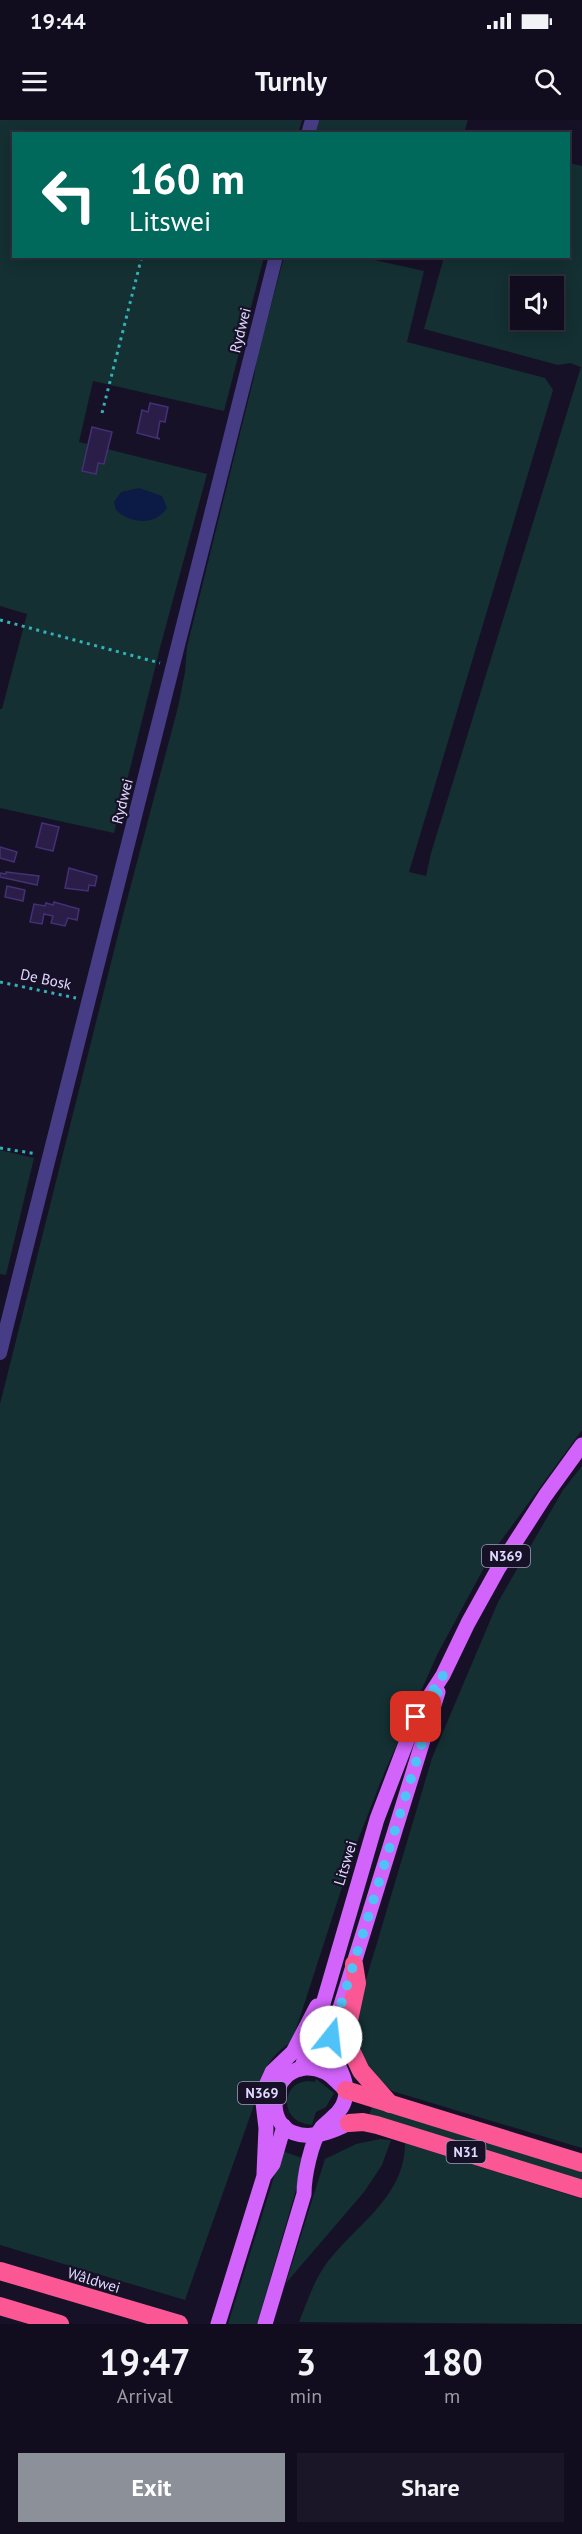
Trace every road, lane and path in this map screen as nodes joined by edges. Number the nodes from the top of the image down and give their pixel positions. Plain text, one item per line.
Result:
1 (141, 258) edge
2 (275, 258) edge
3 (102, 413) dead end
4 (0, 620) edge
5 (173, 667) junction
6 (0, 982) edge
7 (87, 1000) junction
8 (0, 1148) edge
9 (48, 1156) junction
10 (0, 1353) edge
11 (582, 1445) edge
12 (443, 1675) junction
13 (354, 1964) junction
14 (325, 1993) junction
15 (301, 2069) junction
16 (346, 2090) junction
17 (392, 2105) junction
18 (349, 2124) joint
19 (284, 2126) junction
20 (323, 2135) junction
21 (582, 2163) edge
22 (264, 2176) junction
23 (582, 2188) edge
24 (0, 2271) edge
25 (1, 2307) edge
26 (175, 2323) edge
27 (60, 2324) edge
28 (218, 2324) edge
29 (265, 2324) edge

1 - 3 path
2 - 5 street, Rydwei
4 - 5 path
5 - 7 street, Rydwei
6 - 7 path, De Bosk
7 - 9 street, Rydwei
8 - 9 path
9 - 10 street, Rydwei
11 - 12 main road, Litswei / N369
12 - 13 main road, Litswei / N369
12 - 14 main road, Litswei / N369
13 - 16 main road, Litswei / N369
13 - 17 highway
14 - 15 main road, Litswei / N369
14 - 22 main road, N369
15 - 16 main road, N369
15 - 19 main road, N369
16 - 17 highway, N31
16 - 20 main road
17 - 21 highway, N31
18 - 20 main road
18 - 23 highway, N31
19 - 20 main road, N369
19 - 22 main road, N369
20 - 29 main road
22 - 28 main road, N369
24 - 26 highway, Wâldwei
25 - 27 highway

